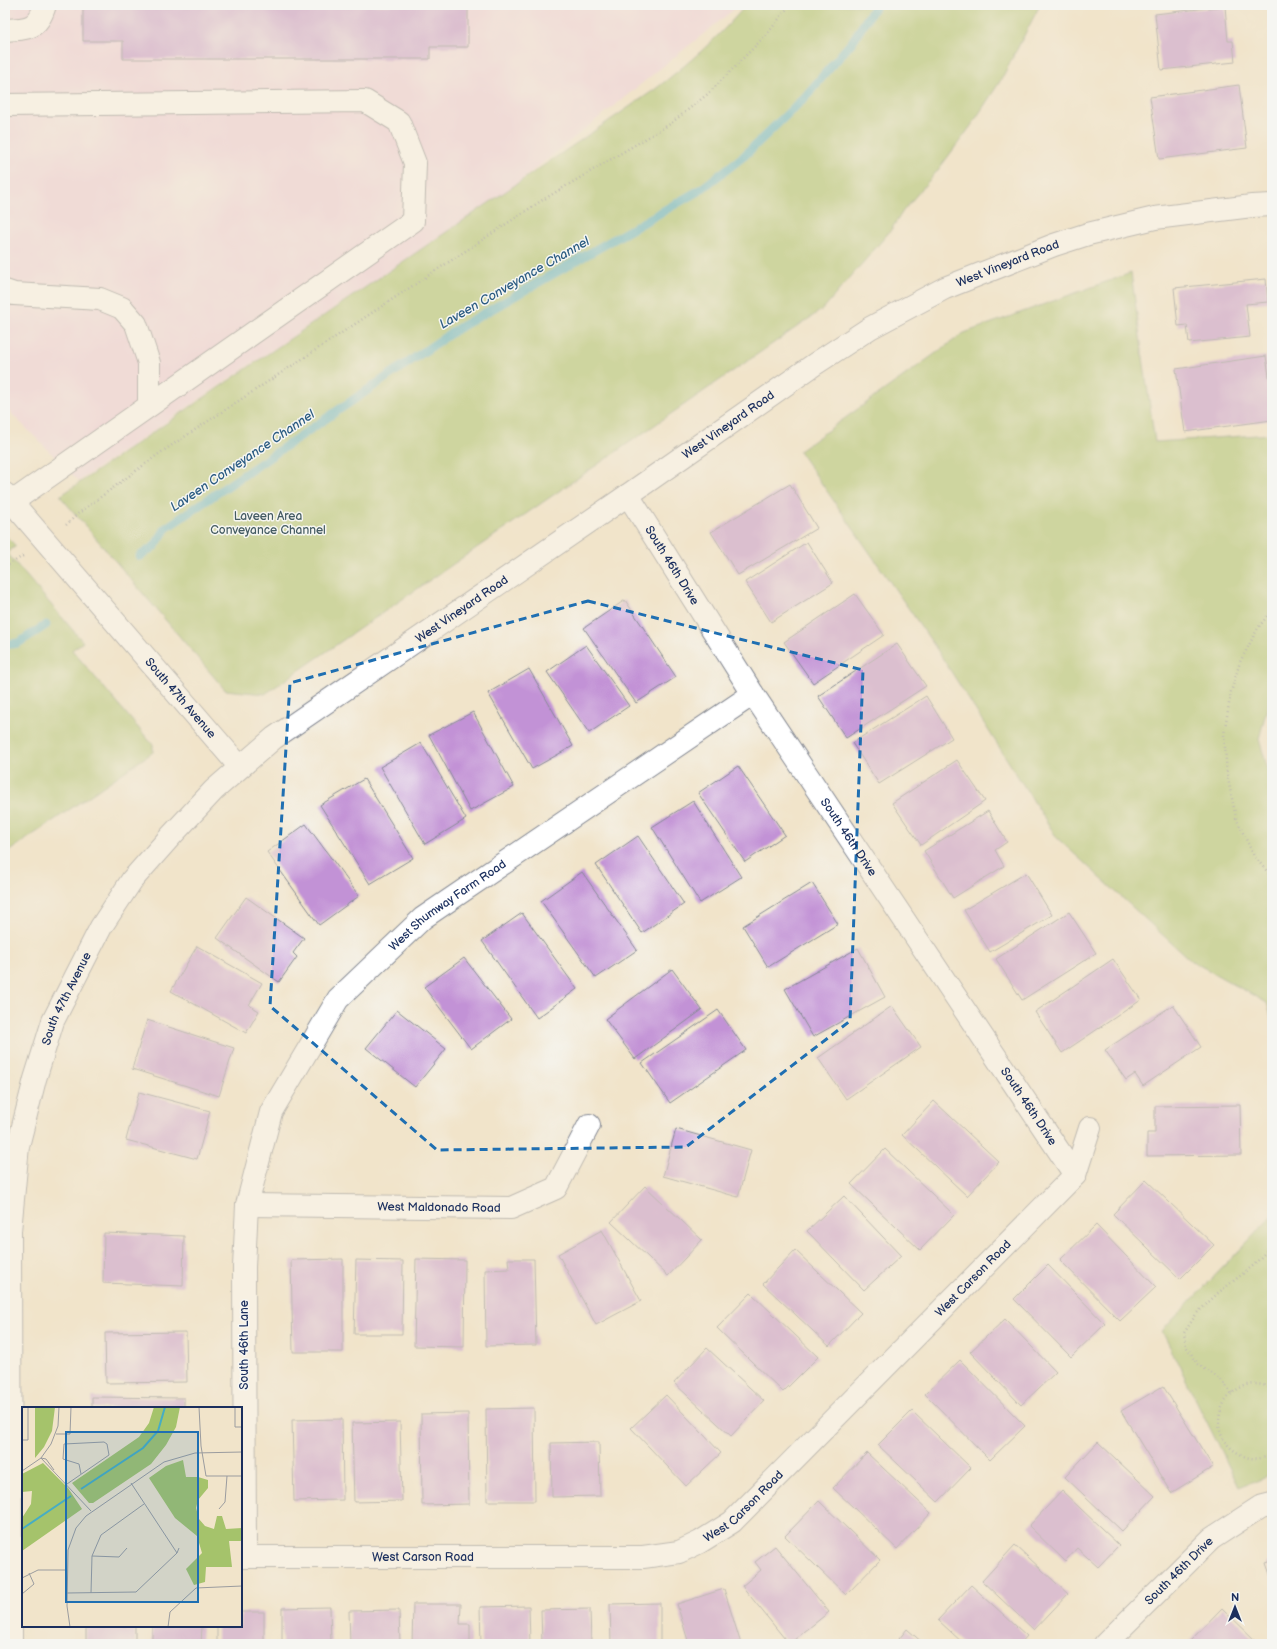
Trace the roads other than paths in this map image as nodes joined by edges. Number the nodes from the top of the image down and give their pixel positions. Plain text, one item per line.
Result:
1 (45, 5) edge
2 (5, 30) edge
3 (5, 106) edge
4 (1272, 205) edge
5 (5, 291) edge
6 (149, 405) junction
7 (628, 495) junction
8 (8, 498) edge
9 (753, 694) junction
10 (240, 767) junction
11 (589, 1125) dead end
12 (1090, 1128) dead end
13 (1075, 1175) junction
14 (247, 1206) junction
15 (8, 1338) edge
16 (1266, 1506) edge
17 (243, 1557) edge
18 (16, 1560) edge
19 (11, 1644) edge
20 (1105, 1644) edge

1 - 2 street
3 - 6 street
4 - 7 street, West Vineyard Road
5 - 6 street
6 - 8 street
7 - 9 street, South 46th Drive
7 - 10 street, West Vineyard Road
8 - 10 street, South 47th Avenue
9 - 13 street, South 46th Drive
9 - 14 street, West Shumway Farm Road
10 - 15 street, South 47th Avenue
11 - 14 street, West Maldonado Road
12 - 13 street, West Carson Road
13 - 17 street, West Carson Road
14 - 17 street, South 46th Lane
15 - 18 street, South 47th Avenue
16 - 20 street, South 46th Drive
18 - 19 street, South 47th Avenue

